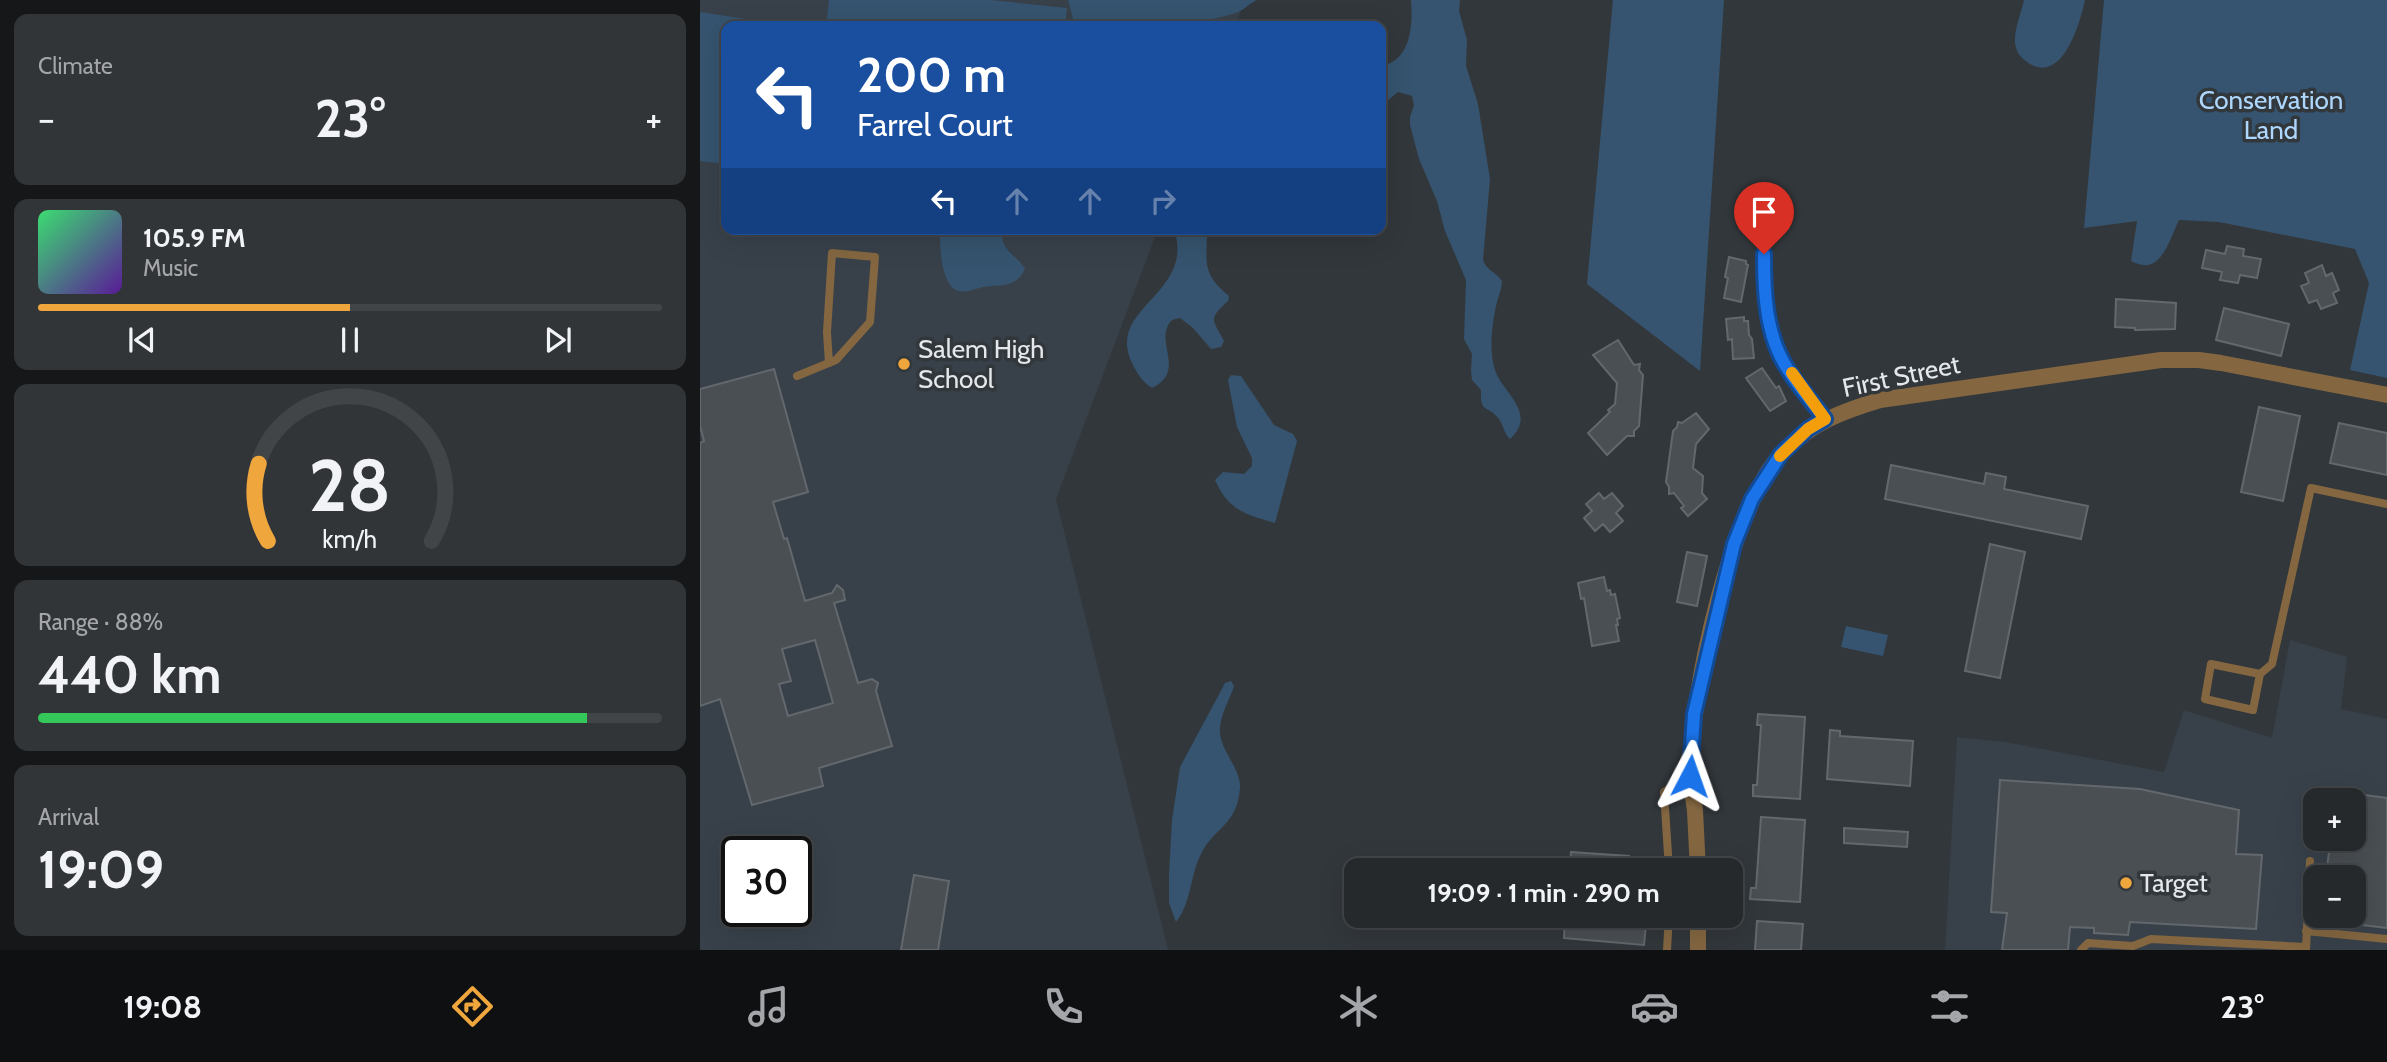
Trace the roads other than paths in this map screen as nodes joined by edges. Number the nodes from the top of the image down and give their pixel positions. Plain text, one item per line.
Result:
1 (1764, 254) dead end
2 (829, 363) junction
3 (797, 376) dead end
4 (2387, 395) edge
5 (1825, 419) junction
6 (2387, 504) edge
7 (2260, 674) junction
8 (1690, 776) junction
9 (1668, 858) edge
10 (1697, 858) edge
11 (2310, 861) dead end
12 (1668, 928) edge
13 (1698, 928) edge
14 (2306, 931) junction
15 (2387, 939) edge
16 (2306, 949) edge
17 (1667, 950) edge
18 (1698, 950) edge
19 (2081, 950) edge

1 - 5 street
2 - 2 lane
2 - 3 lane
4 - 5 street, First Street
5 - 8 street, First Street
6 - 7 lane
7 - 7 lane
8 - 9 lane
8 - 10 street, First Street
11 - 14 lane
12 - 17 lane
13 - 18 street
14 - 15 lane
14 - 16 lane
16 - 19 lane

